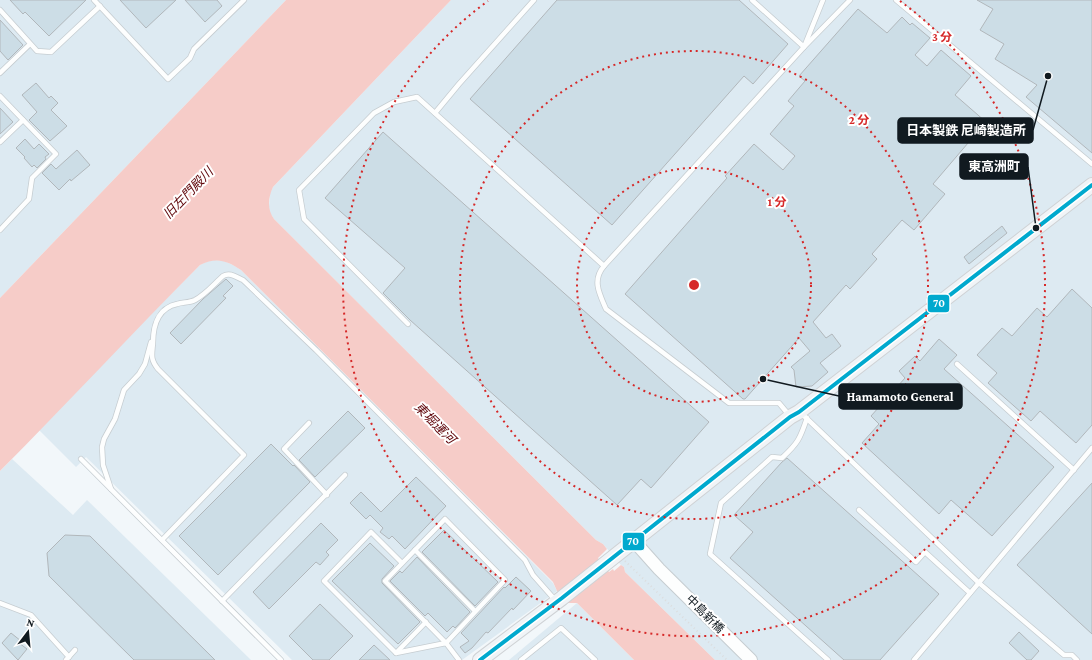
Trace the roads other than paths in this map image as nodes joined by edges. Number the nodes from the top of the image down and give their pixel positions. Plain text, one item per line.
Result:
1 (94, 0) edge
2 (534, 0) edge
3 (752, 0) edge
4 (824, 0) edge
5 (850, 0) edge
6 (896, 0) edge
7 (242, 1) edge
8 (100, 6) junction
9 (0, 10) edge
10 (30, 44) junction
11 (804, 47) junction
12 (0, 73) edge
13 (0, 96) edge
14 (436, 113) junction
15 (23, 120) junction
16 (0, 142) edge
17 (1092, 164) edge
18 (1092, 185) edge
19 (0, 230) edge
20 (604, 266) junction
21 (408, 324) dead end
22 (153, 333) junction
23 (957, 364) dead end
24 (799, 416) junction
25 (309, 423) dead end
26 (1092, 448) edge
27 (81, 459) dead end
28 (1074, 470) junction
29 (345, 475) dead end
30 (111, 489) junction
31 (327, 495) junction
32 (859, 510) dead end
33 (162, 540) junction
34 (634, 541) junction
35 (415, 550) junction
36 (402, 563) junction
37 (979, 583) junction
38 (970, 593) junction
39 (559, 599) junction
40 (222, 601) junction
41 (0, 603) edge
42 (475, 611) junction
43 (426, 622) junction
44 (446, 643) junction
45 (76, 650) dead end
46 (396, 653) junction
47 (67, 658) edge
48 (281, 660) edge
49 (460, 660) edge
50 (480, 660) edge
51 (521, 660) edge
52 (595, 660) edge
53 (751, 660) edge
54 (828, 660) edge
55 (914, 660) edge
56 (1077, 660) edge

1 - 8 lane
2 - 14 lane
3 - 11 lane
4 - 11 lane
5 - 11 lane
6 - 17 lane
7 - 8 lane
8 - 10 lane
9 - 10 lane
10 - 12 lane
11 - 20 lane
13 - 15 lane
14 - 20 lane
14 - 21 lane
15 - 16 lane
15 - 19 lane
18 - 24 main road
20 - 24 lane
22 - 30 lane
22 - 33 lane
22 - 39 lane
23 - 28 lane
24 - 34 main road
24 - 37 lane
24 - 54 lane
25 - 31 lane
26 - 28 lane
27 - 30 lane
28 - 37 lane
29 - 31 lane
30 - 33 lane
31 - 40 lane
32 - 38 lane
33 - 40 lane
34 - 39 main road
34 - 53 street, 中島新橋
35 - 36 lane
35 - 42 lane
35 - 42 lane
36 - 43 lane
36 - 46 lane
37 - 38 lane
37 - 56 lane
38 - 55 lane
39 - 50 main road
40 - 48 lane
41 - 47 lane
42 - 44 lane
43 - 44 lane
43 - 46 lane
44 - 46 lane
44 - 49 lane
45 - 47 lane
51 - 52 lane

